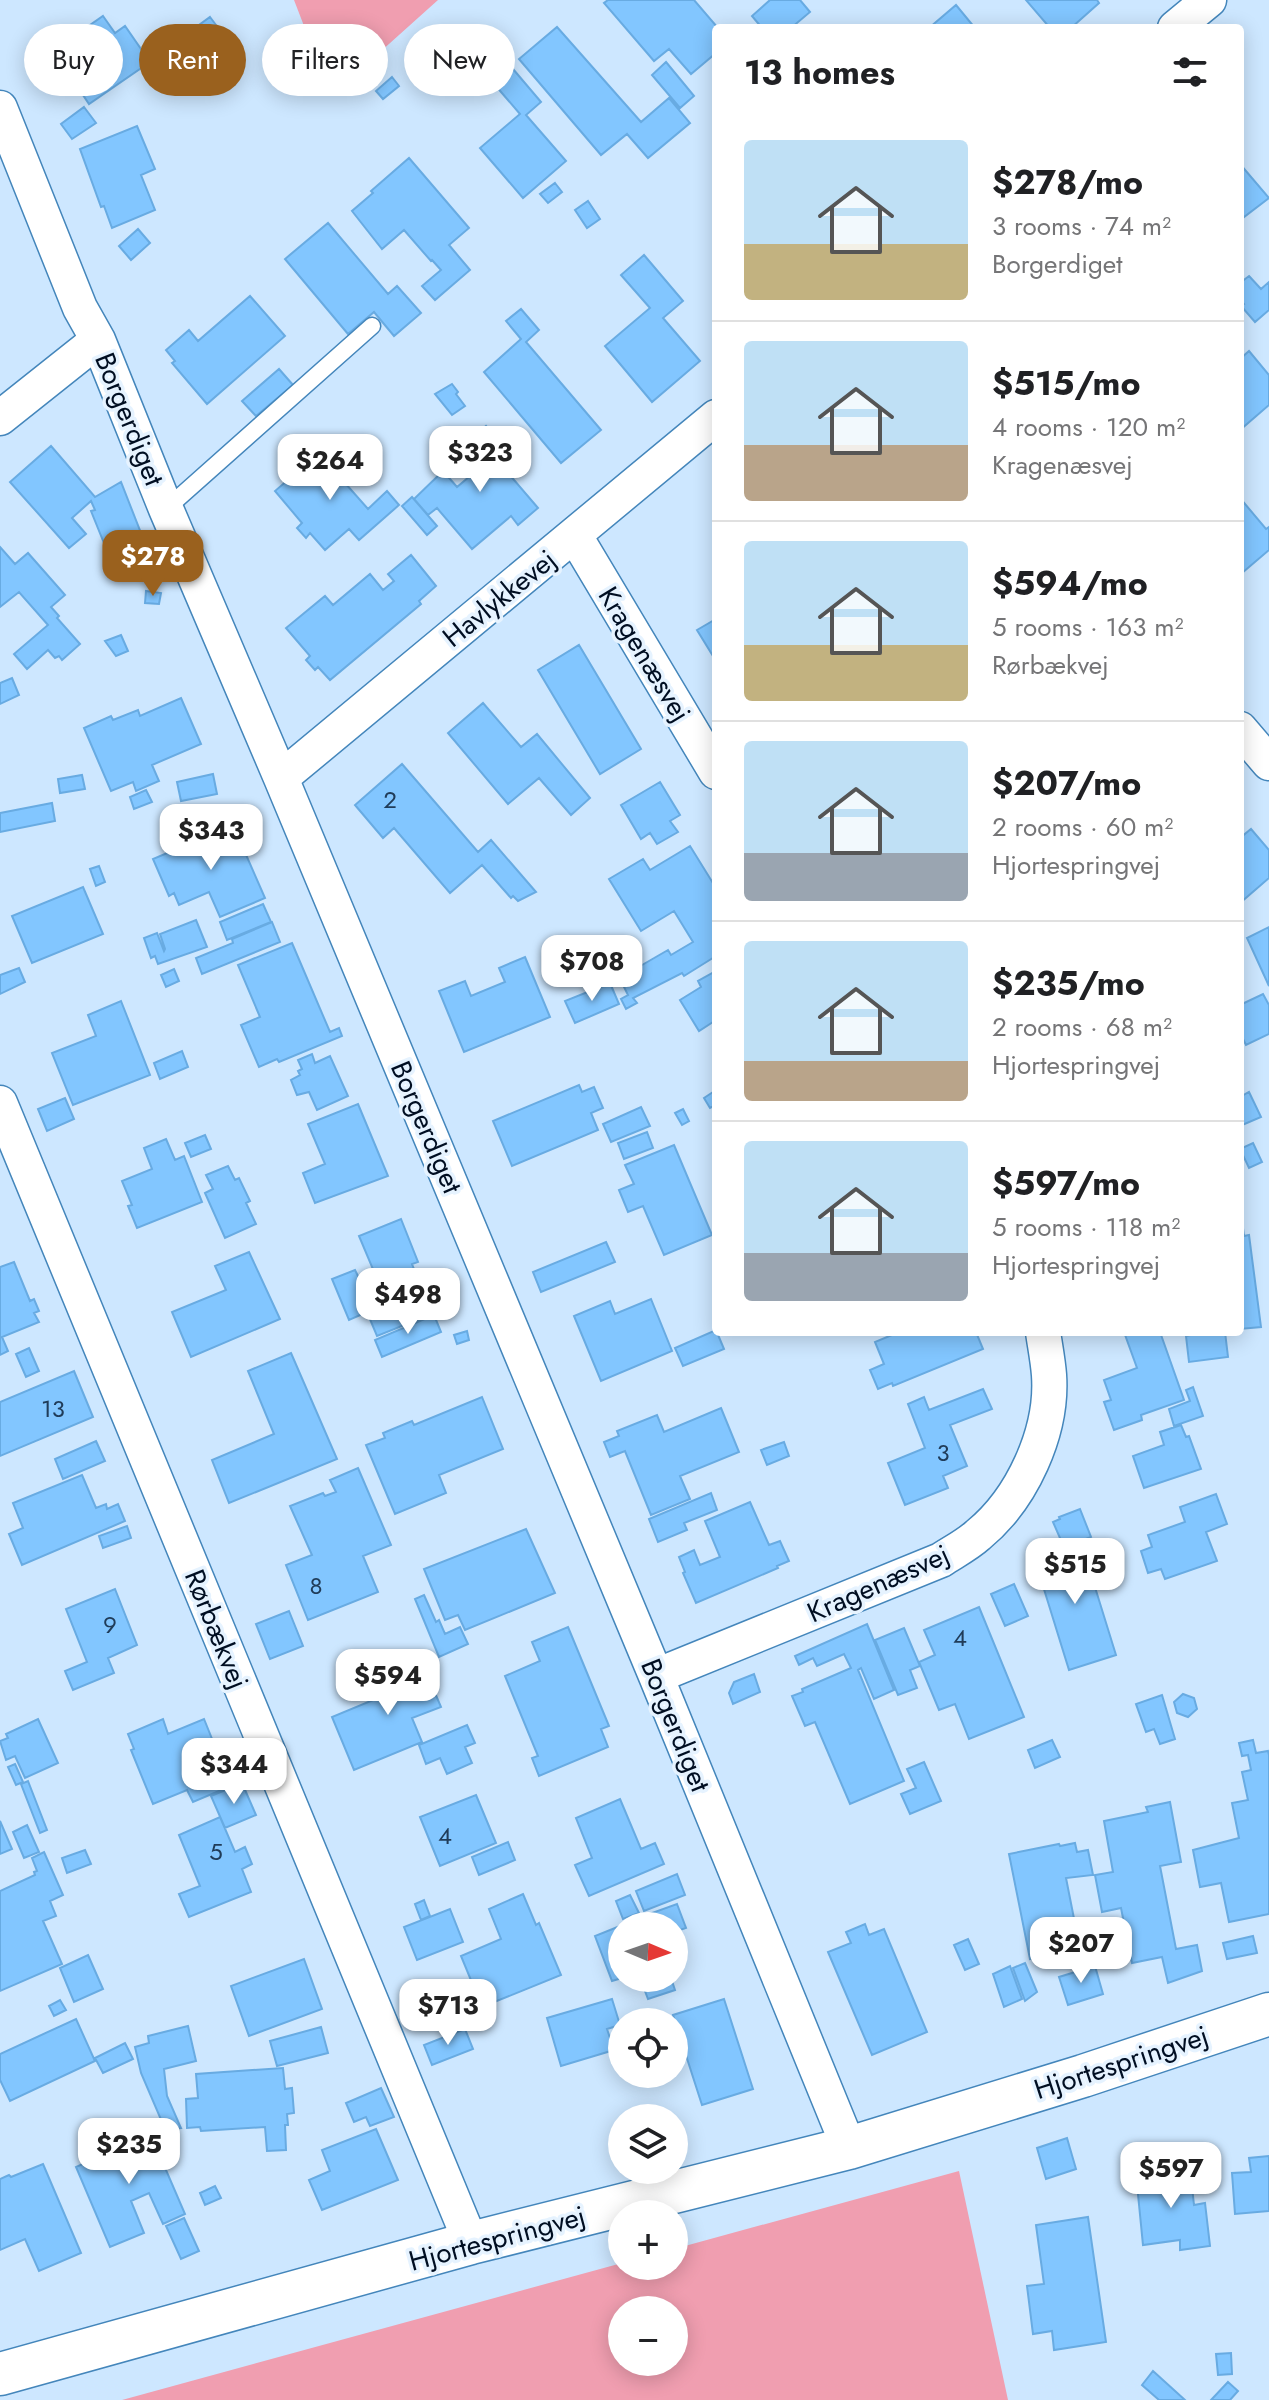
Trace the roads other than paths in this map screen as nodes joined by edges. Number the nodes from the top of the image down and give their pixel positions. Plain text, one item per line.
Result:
1 (1209, 0) edge
2 (1180, 24) edge
3 (0, 108) edge
4 (372, 326) dead end
5 (98, 340) junction
6 (0, 418) edge
7 (712, 420) edge
8 (166, 509) junction
9 (575, 536) junction
10 (1244, 734) edge
11 (1269, 763) edge
12 (712, 765) edge
13 (281, 778) junction
14 (0, 1103) edge
15 (1044, 1336) edge
16 (656, 1676) junction
17 (1269, 2014) edge
18 (849, 2148) junction
19 (471, 2243) junction
20 (0, 2374) edge

1 - 2 street
3 - 5 street, Borgerdiget
4 - 8 lane
5 - 6 street
5 - 8 street, Borgerdiget
7 - 9 street, Havlykkevej
8 - 13 street, Borgerdiget
9 - 12 street, Kragenæsvej
9 - 13 street, Havlykkevej
10 - 11 street
13 - 16 street, Borgerdiget
14 - 19 street, Rørbækvej
15 - 16 street, Kragenæsvej
16 - 18 street, Borgerdiget
17 - 18 street, Hjortespringvej
18 - 19 street, Hjortespringvej
19 - 20 street, Hjortespringvej

